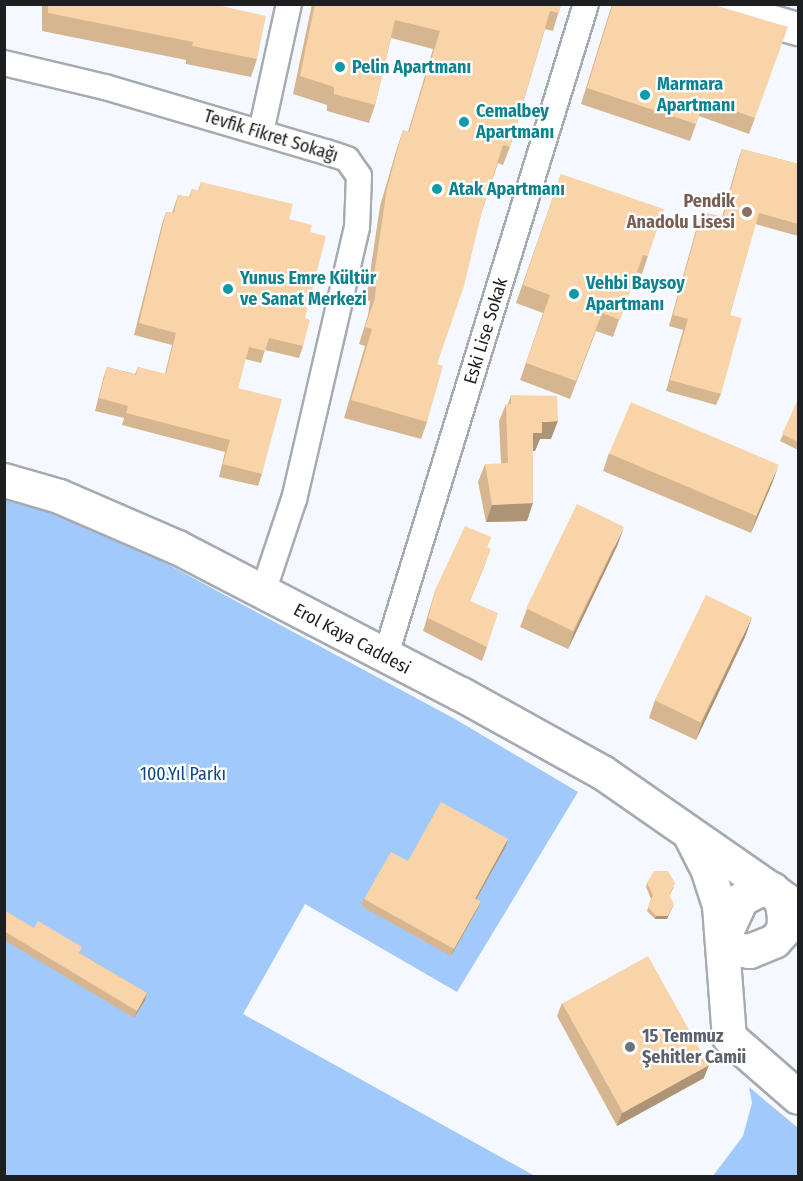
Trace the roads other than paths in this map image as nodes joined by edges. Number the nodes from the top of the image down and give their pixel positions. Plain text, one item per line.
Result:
1 (289, 4) edge
2 (586, 4) edge
3 (710, 4) edge
4 (798, 29) edge
5 (4, 63) edge
6 (261, 132) junction
7 (4, 480) edge
8 (263, 592) junction
9 (385, 658) junction
10 (685, 826) junction
11 (772, 889) junction
12 (798, 908) edge
13 (722, 940) junction
14 (798, 1097) edge

1 - 6 street
2 - 9 street, Eski Lise Sokak
3 - 4 street
5 - 6 street, Tevfik Fikret Sokağı
6 - 8 street, Tevfik Fikret Sokağı
7 - 8 main road, Erol Kaya Caddesi
8 - 9 main road, Erol Kaya Caddesi
9 - 10 main road, Erol Kaya Caddesi
10 - 11 main road, Erol Kaya Caddesi
10 - 13 main road
11 - 12 main road, Erol Kaya Caddesi
11 - 13 main road
11 - 13 main road
13 - 14 main road

